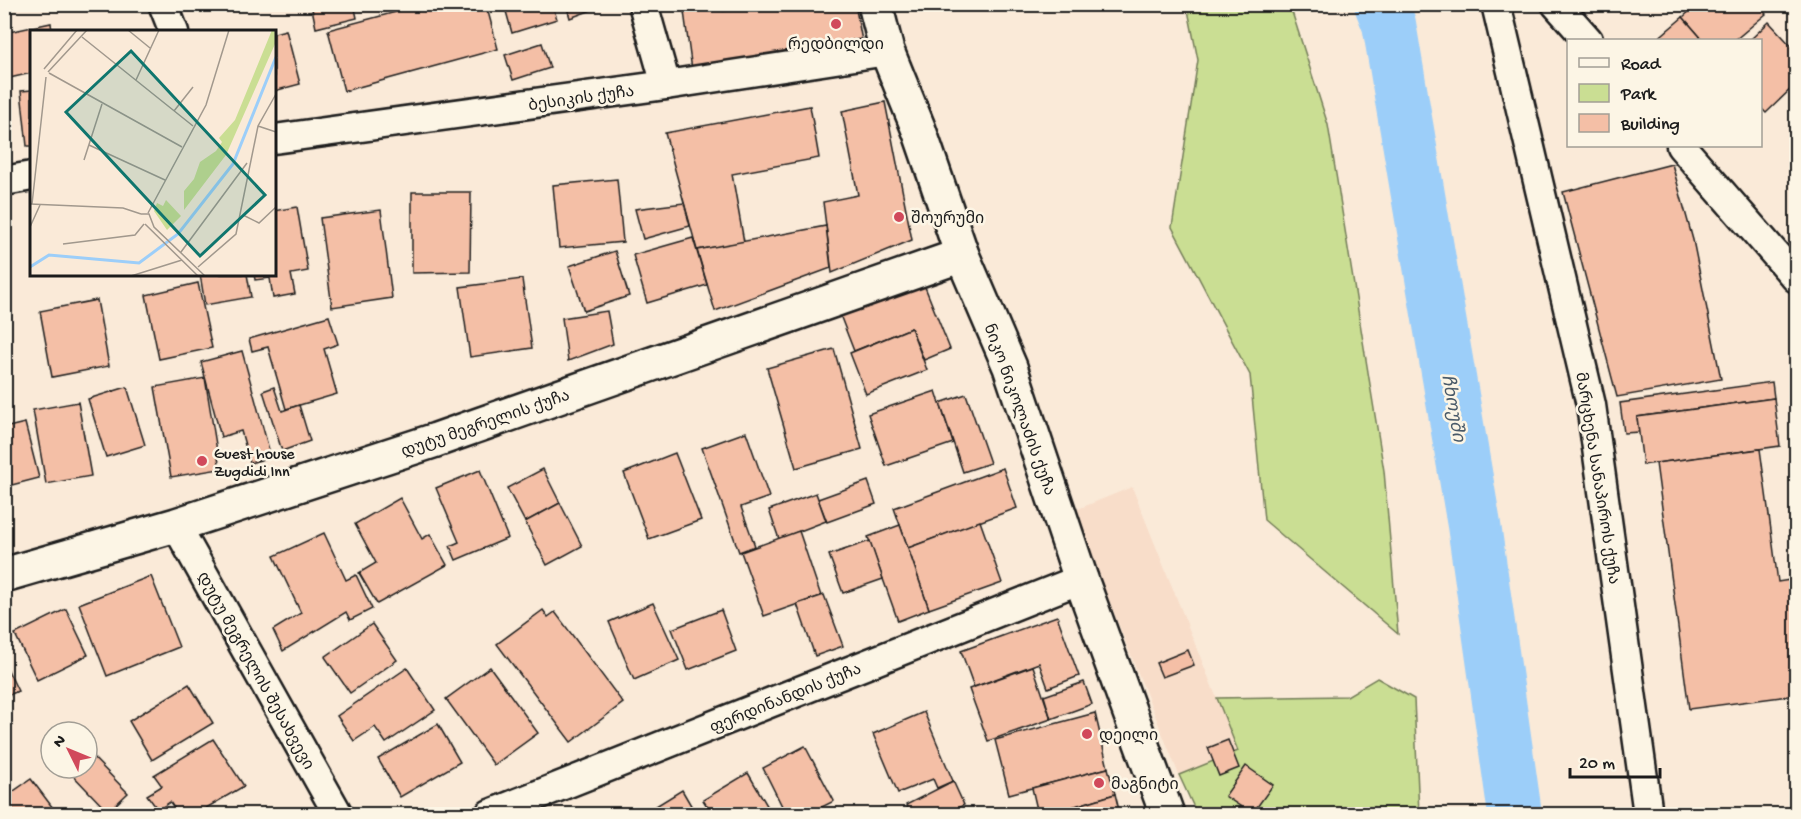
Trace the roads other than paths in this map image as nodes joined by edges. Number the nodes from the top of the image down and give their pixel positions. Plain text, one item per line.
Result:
1 (163, 4) edge
2 (643, 4) edge
3 (875, 4) edge
4 (1496, 4) edge
5 (1556, 4) edge
6 (173, 30) edge
7 (1587, 39) edge
8 (887, 51) junction
9 (666, 85) junction
10 (276, 139) edge
11 (1682, 147) edge
12 (30, 176) edge
13 (4, 181) edge
14 (962, 255) junction
15 (1796, 274) edge
16 (176, 525) junction
17 (4, 575) edge
18 (1081, 579) junction
19 (338, 814) edge
20 (490, 814) edge
21 (1167, 814) edge
22 (1648, 814) edge

1 - 6 street
2 - 9 street
3 - 8 street, ნიკო ნიკოლაძის ქუჩა
4 - 22 street, მარცხენა სანაპიროს ქუჩა
5 - 7 street
8 - 9 street, ბესიკის ქუჩა
8 - 14 street, ნიკო ნიკოლაძის ქუჩა
9 - 10 street, ბესიკის ქუჩა
11 - 15 street
12 - 13 street
14 - 16 street, დუტუ მეგრელის ქუჩა
14 - 18 street, ნიკო ნიკოლაძის ქუჩა
16 - 17 street, დუტუ მეგრელის ქუჩა
16 - 19 street, დუტუ მეგრელის შესახვევი
18 - 20 street, ფერდინანდის ქუჩა
18 - 21 street, ნიკო ნიკოლაძის ქუჩა

